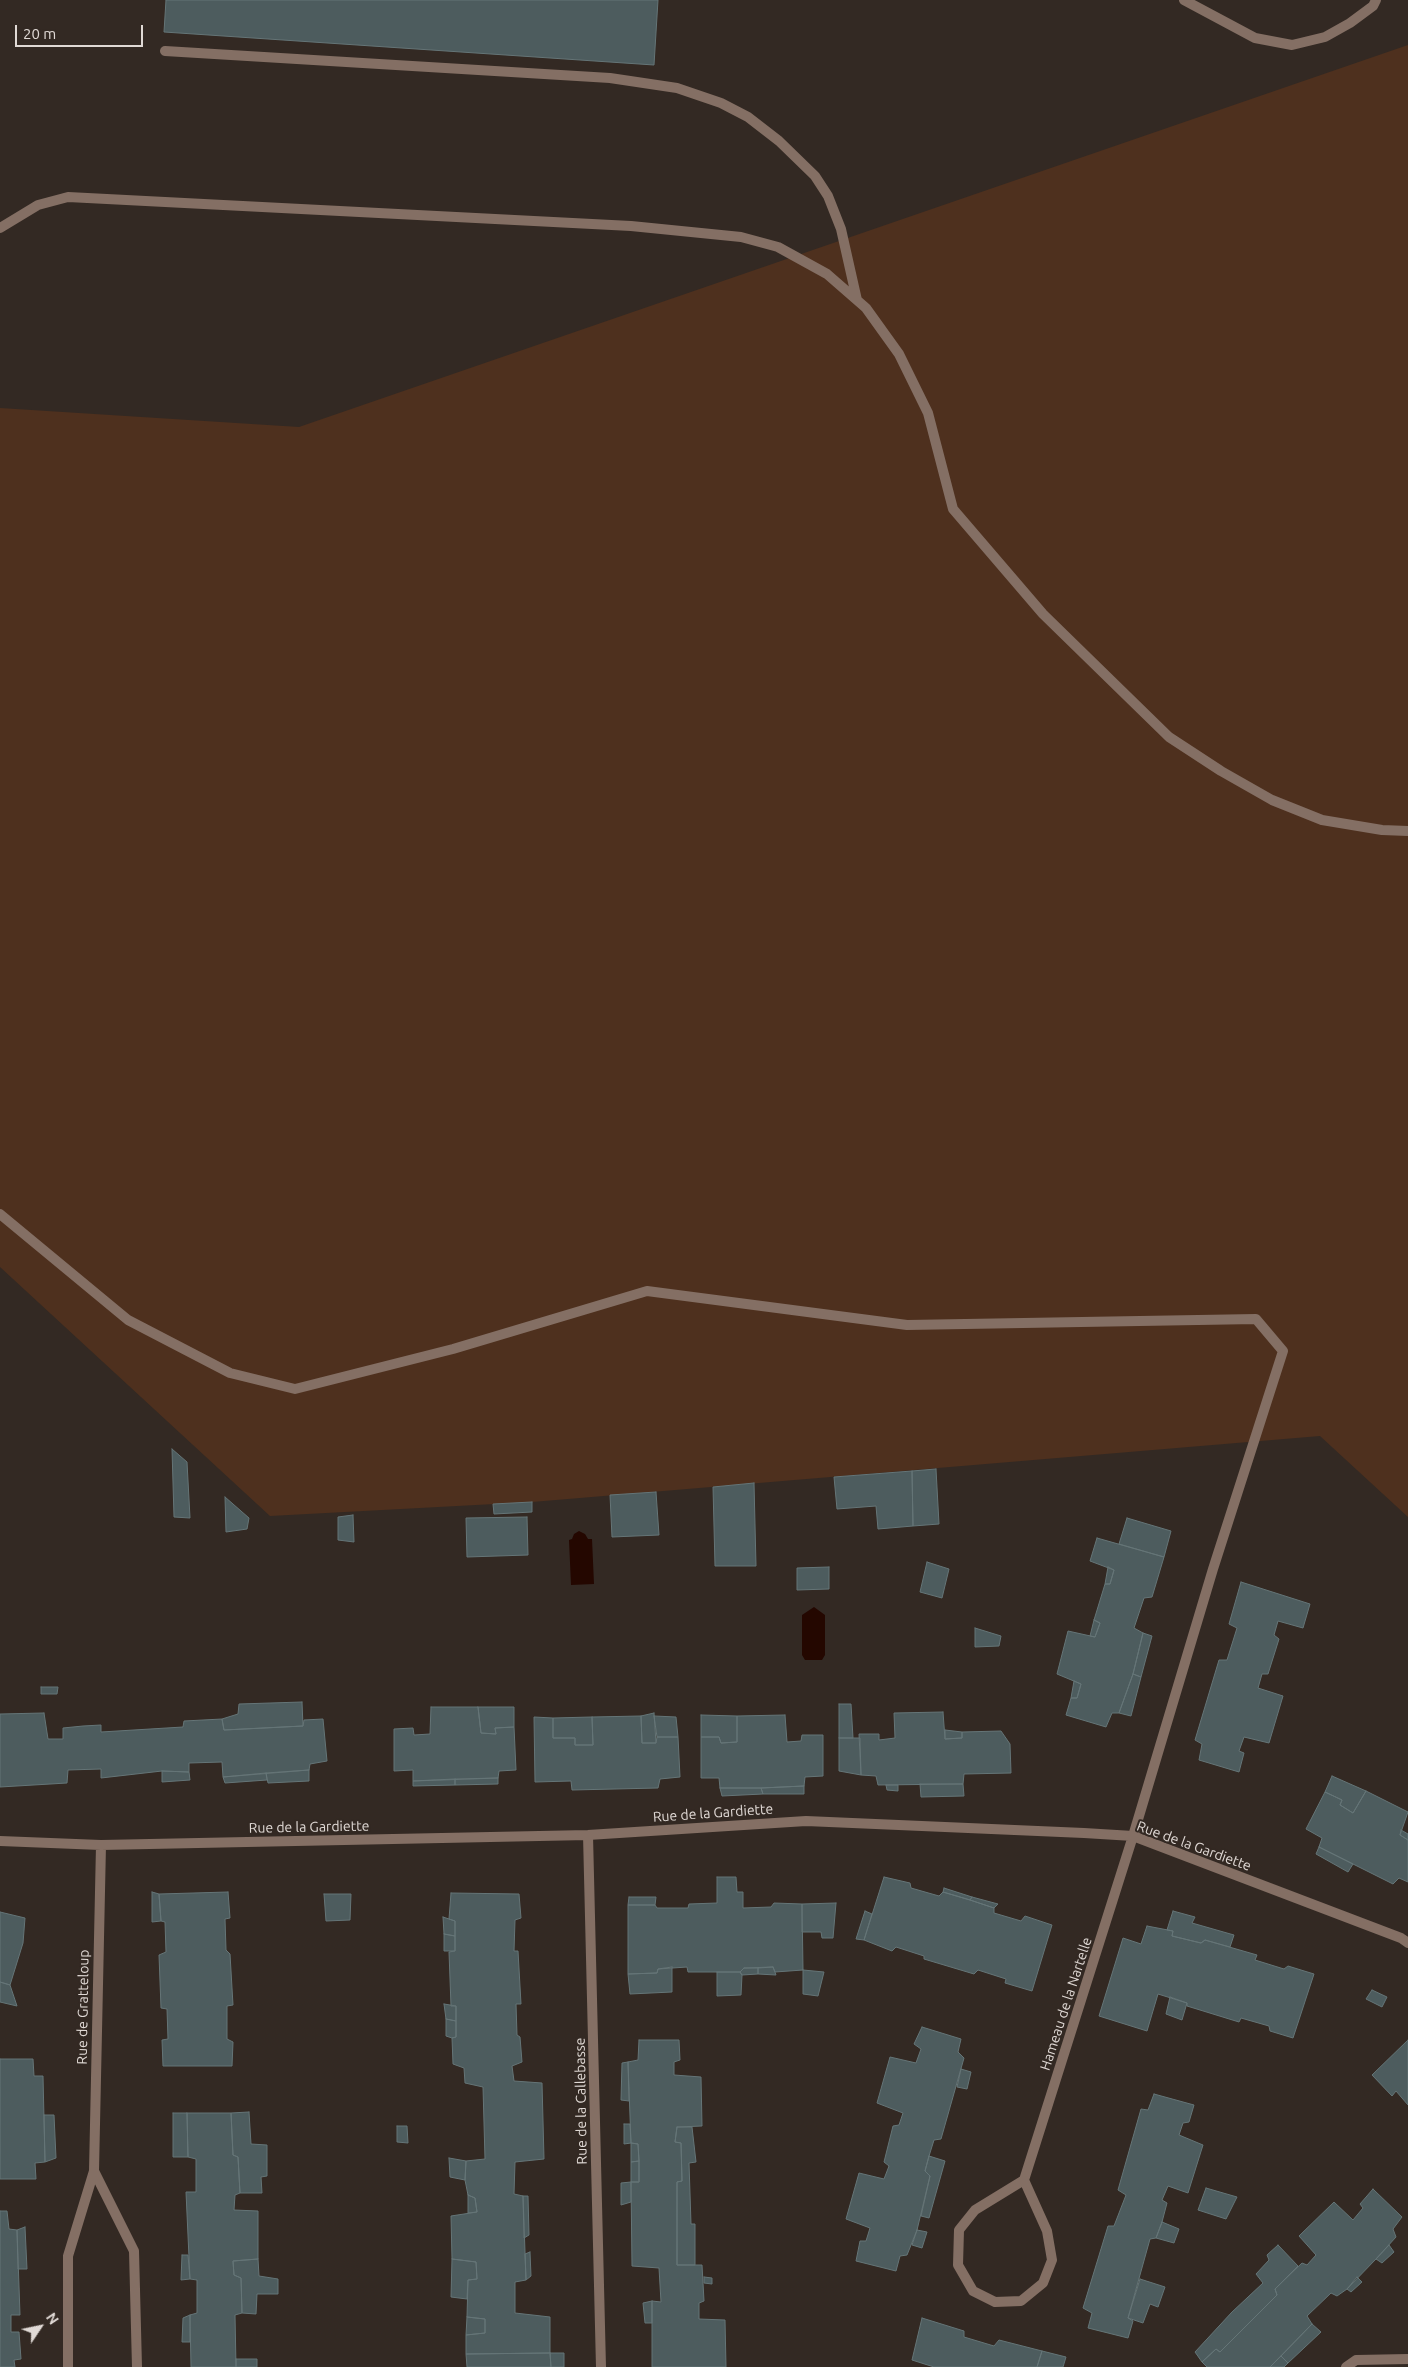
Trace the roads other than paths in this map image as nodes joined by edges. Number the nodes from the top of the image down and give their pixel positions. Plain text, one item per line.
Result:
1 (1184, 0) edge
2 (1376, 0) edge
3 (165, 51) dead end
4 (0, 228) edge
5 (857, 300) junction
6 (1408, 831) edge
7 (0, 1214) edge
8 (588, 1835) junction
9 (1133, 1836) junction
10 (0, 1841) edge
11 (101, 1845) junction
12 (1408, 1943) edge
13 (94, 2170) junction
14 (1024, 2180) junction
15 (1408, 2359) edge
16 (68, 2367) edge
17 (137, 2367) edge
18 (602, 2367) edge
19 (1346, 2367) edge

1 - 2 street
3 - 5 street
4 - 5 street
5 - 6 street
7 - 9 street, Hameau de la Nartelle
8 - 9 street, Rue de la Gardiette
8 - 11 street, Rue de la Gardiette
8 - 18 street, Rue de la Callebasse
9 - 12 street, Rue de la Gardiette
9 - 14 street, Hameau de la Nartelle
10 - 11 street, Rue de la Gardiette
11 - 13 street, Rue de Gratteloup
13 - 16 street, Rue de Gratteloup
13 - 17 street, Rue de Gratteloup
14 - 14 street
15 - 19 street

